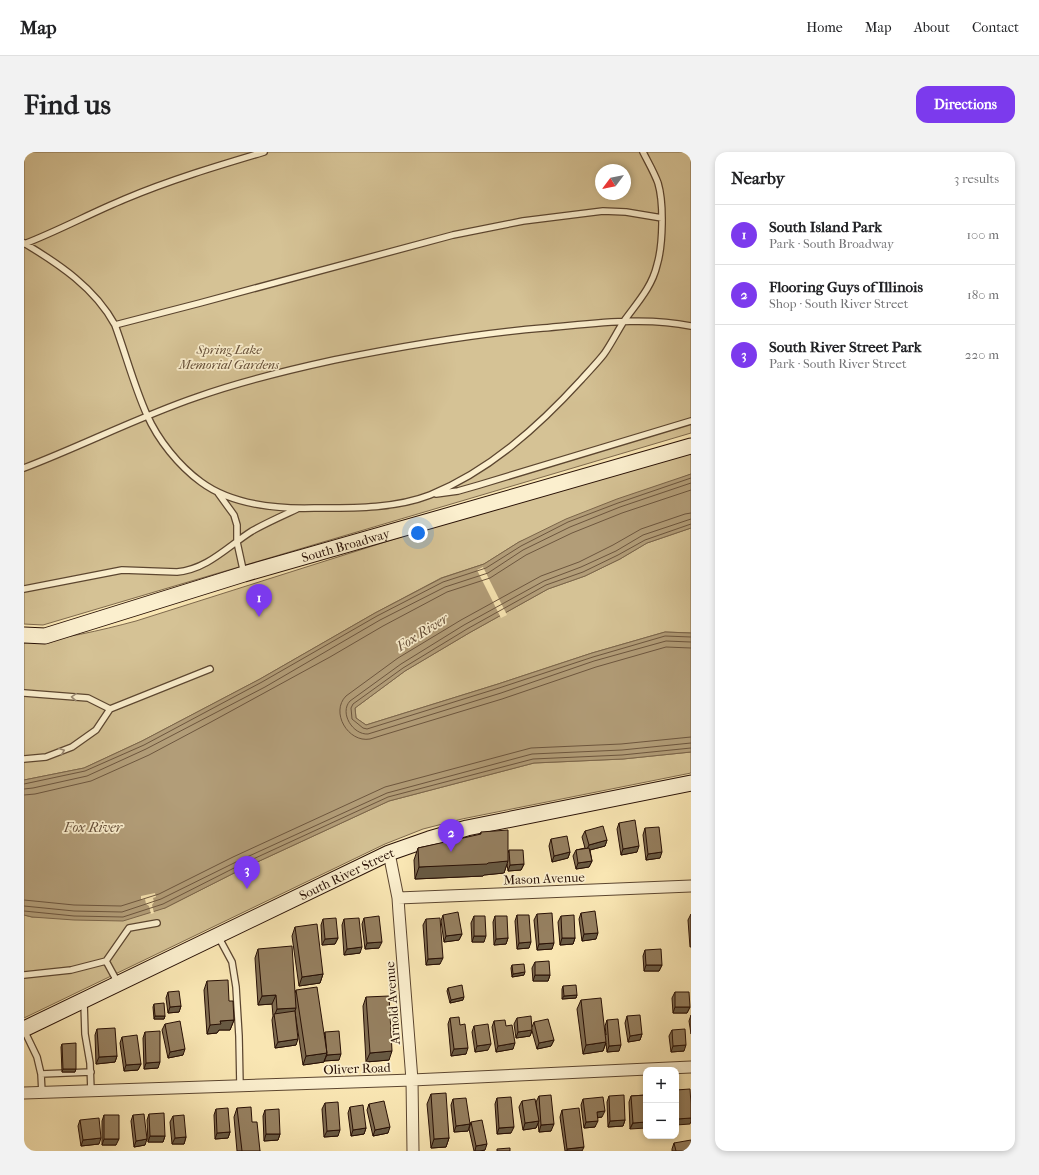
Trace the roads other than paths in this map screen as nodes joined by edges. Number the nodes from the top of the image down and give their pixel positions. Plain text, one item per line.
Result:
1 (264, 152) edge
2 (643, 152) edge
3 (662, 218) junction
4 (24, 244) edge
5 (624, 320) junction
6 (115, 325) junction
7 (691, 326) edge
8 (147, 416) junction
9 (691, 421) edge
10 (691, 446) edge
11 (24, 468) edge
12 (216, 491) junction
13 (432, 494) junction
14 (298, 509) junction
15 (237, 542) junction
16 (244, 574) junction
17 (24, 589) edge
18 (24, 635) edge
19 (210, 669) dead end
20 (24, 693) edge
21 (110, 709) junction
22 (24, 759) edge
23 (691, 783) edge
24 (389, 853) junction
25 (691, 886) edge
26 (398, 898) junction
27 (157, 923) dead end
28 (218, 935) junction
29 (106, 961) junction
30 (24, 976) edge
31 (119, 983) junction
32 (84, 1000) junction
33 (24, 1030) edge
34 (691, 1067) edge
35 (91, 1072) junction
36 (42, 1074) junction
37 (412, 1080) junction
38 (240, 1086) junction
39 (91, 1091) junction
40 (24, 1093) edge
41 (42, 1093) junction
42 (412, 1151) edge

1 - 4 lane
2 - 3 lane
3 - 5 lane
3 - 6 lane
4 - 6 lane
5 - 7 lane
5 - 8 lane
5 - 13 lane
6 - 8 lane
8 - 11 lane
8 - 12 lane
9 - 13 lane
10 - 16 street, South Broadway
12 - 14 lane
12 - 15 lane
13 - 14 lane
14 - 15 lane
15 - 16 lane
15 - 17 lane
16 - 18 street, South Broadway
19 - 21 lane
21 -> 20 lane
22 -> 21 lane
23 - 24 street, South River Street
24 - 26 street, Arnold Avenue
24 - 28 street, South River Street
25 - 26 street, Mason Avenue
26 - 37 street, Arnold Avenue
27 - 29 lane
28 - 31 street, South River Street
28 - 38 lane
29 - 30 lane
29 - 31 lane
31 - 32 street, South River Street
32 - 33 street, South River Street
32 - 35 lane
33 - 36 lane
34 - 37 street, Oliver Road
35 - 36 lane
35 - 39 lane
36 - 41 lane
37 - 38 street, Oliver Road
37 - 42 street, Arnold Avenue
38 - 39 street, Oliver Road
39 - 41 street, Oliver Road
40 - 41 street, Oliver Road

